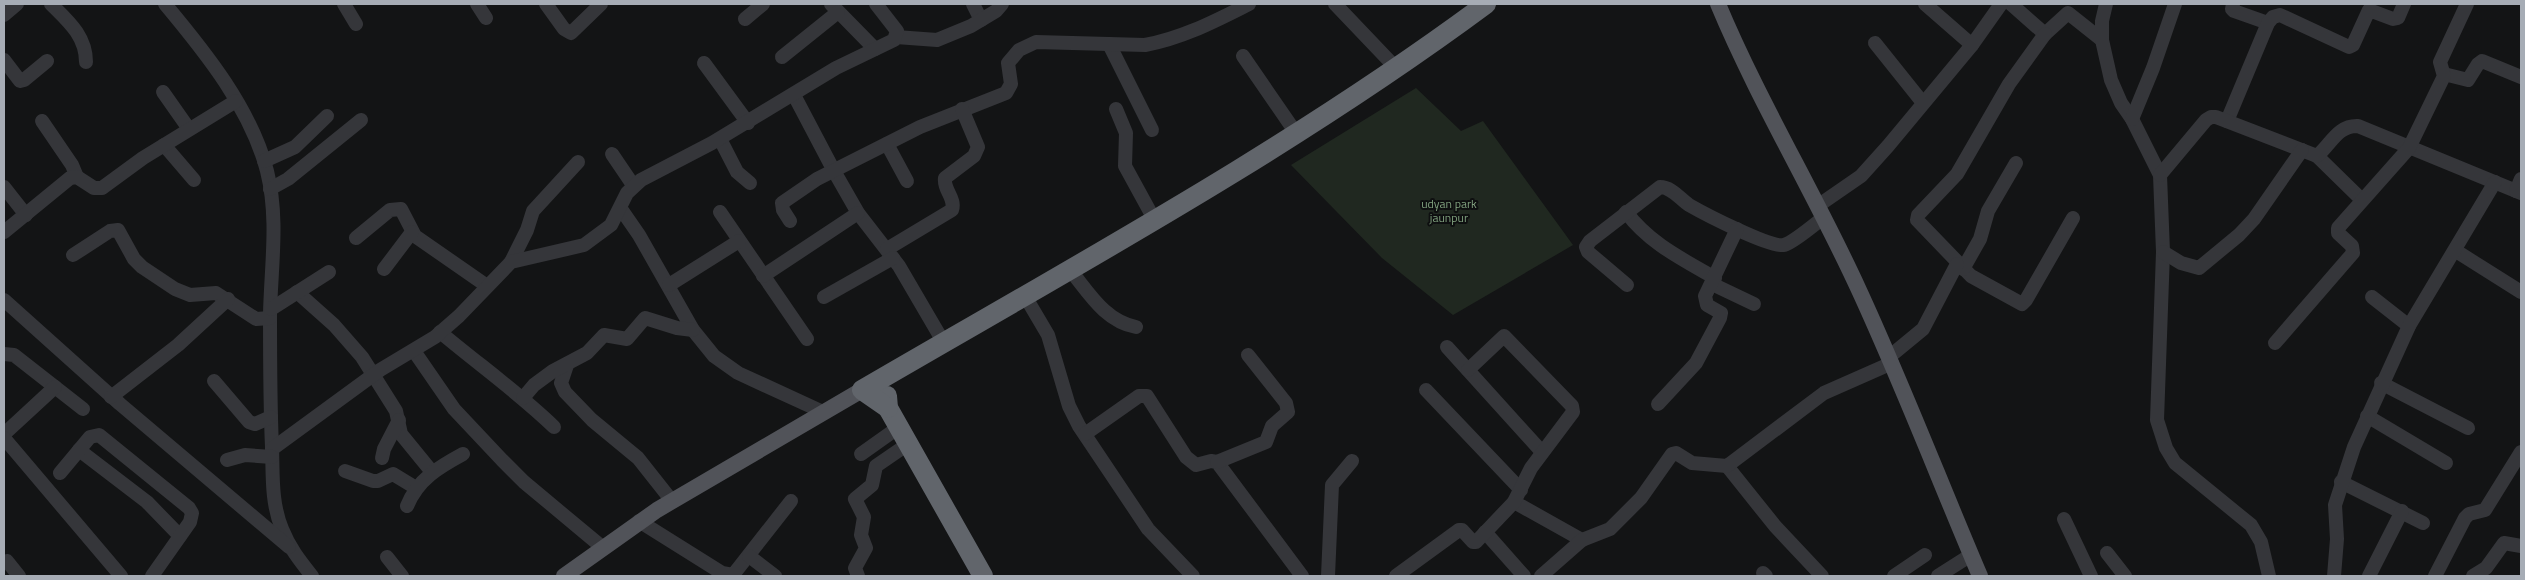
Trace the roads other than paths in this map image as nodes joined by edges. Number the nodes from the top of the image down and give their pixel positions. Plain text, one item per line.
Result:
1 (17, 4) edge
2 (51, 4) edge
3 (166, 4) edge
4 (344, 4) edge
5 (477, 4) edge
6 (546, 4) edge
7 (601, 4) edge
8 (763, 4) edge
9 (876, 4) edge
10 (973, 4) edge
11 (1002, 4) edge
12 (1248, 4) edge
13 (1335, 4) edge
14 (1486, 4) edge
15 (1718, 4) edge
16 (1925, 4) edge
17 (2001, 4) edge
18 (2011, 4) edge
19 (2106, 4) edge
20 (2175, 4) edge
21 (2233, 4) edge
22 (2404, 4) edge
23 (2467, 4) edge
24 (835, 8) edge
25 (4, 15) edge
26 (486, 18) dead end
27 (745, 19) dead end
28 (981, 20) junction
29 (2268, 23) junction
30 (356, 24) dead end
31 (2045, 34) junction
32 (896, 37) junction
33 (2102, 40) junction
34 (1875, 43) dead end
35 (1109, 44) junction
36 (1972, 45) junction
37 (875, 49) junction
38 (1243, 56) dead end
39 (782, 57) dead end
40 (4, 60) edge
41 (47, 62) dead end
42 (86, 62) dead end
43 (704, 63) dead end
44 (1397, 69) junction
45 (2444, 74) junction
46 (2521, 77) edge
47 (163, 92) dead end
48 (794, 95) junction
49 (236, 101) junction
50 (1924, 103) junction
51 (1116, 108) dead end
52 (962, 109) junction
53 (327, 116) dead end
54 (2132, 119) junction
55 (361, 120) dead end
56 (2227, 121) junction
57 (42, 122) dead end
58 (748, 123) junction
59 (189, 129) junction
60 (1152, 130) dead end
61 (1296, 133) junction
62 (720, 139) junction
63 (887, 144) junction
64 (164, 145) junction
65 (2409, 148) junction
66 (2302, 150) junction
67 (612, 154) dead end
68 (2317, 156) junction
69 (264, 162) junction
70 (578, 162) dead end
71 (2016, 163) dead end
72 (834, 171) junction
73 (2160, 175) junction
74 (77, 176) junction
75 (194, 180) dead end
76 (907, 180) dead end
77 (2495, 182) junction
78 (750, 183) dead end
79 (633, 186) junction
80 (4, 187) edge
81 (2520, 187) edge
82 (270, 189) junction
83 (2362, 200) junction
84 (621, 209) junction
85 (1822, 211) junction
86 (720, 212) dead end
87 (1626, 212) junction
88 (858, 213) junction
89 (26, 215) junction
90 (2072, 218) dead end
91 (1154, 219) junction
92 (790, 221) dead end
93 (1737, 229) junction
94 (4, 232) edge
95 (412, 232) junction
96 (356, 238) dead end
97 (739, 241) junction
98 (2456, 251) junction
99 (2163, 252) junction
100 (890, 254) junction
101 (73, 255) dead end
102 (510, 262) junction
103 (1960, 266) junction
104 (384, 269) dead end
105 (1071, 270) junction
106 (329, 272) dead end
107 (763, 276) junction
108 (1714, 281) junction
109 (669, 285) junction
110 (1627, 285) dead end
111 (487, 286) junction
112 (297, 292) junction
113 (2521, 292) edge
114 (824, 296) dead end
115 (1025, 296) junction
116 (2372, 297) dead end
117 (228, 299) junction
118 (4, 300) edge
119 (1754, 304) dead end
120 (271, 313) junction
121 (2409, 326) junction
122 (1136, 327) dead end
123 (693, 330) junction
124 (440, 332) junction
125 (807, 339) dead end
126 (944, 343) junction
127 (2275, 343) dead end
128 (1447, 347) dead end
129 (414, 351) junction
130 (4, 354) edge
131 (1248, 355) dead end
132 (1890, 360) junction
133 (567, 365) junction
134 (1468, 370) junction
135 (372, 376) junction
136 (885, 376) junction
137 (214, 381) dead end
138 (2381, 383) junction
139 (55, 387) junction
140 (862, 390) junction
141 (1426, 390) dead end
142 (111, 397) junction
143 (523, 398) junction
144 (1658, 404) dead end
145 (888, 408) junction
146 (83, 409) dead end
147 (823, 412) junction
148 (2367, 416) junction
149 (271, 417) junction
150 (399, 420) junction
151 (554, 427) dead end
152 (2468, 428) dead end
153 (1085, 434) junction
154 (904, 435) junction
155 (4, 436) edge
156 (79, 450) junction
157 (1542, 452) junction
158 (2521, 452) edge
159 (272, 453) junction
160 (464, 454) dead end
161 (861, 454) dead end
162 (382, 458) dead end
163 (227, 460) dead end
164 (1352, 461) dead end
165 (1217, 462) junction
166 (2446, 463) dead end
167 (1727, 466) junction
168 (345, 470) dead end
169 (432, 472) junction
170 (60, 473) dead end
171 (2341, 482) junction
172 (416, 488) junction
173 (1517, 496) junction
174 (792, 500) dead end
175 (672, 501) junction
176 (407, 506) dead end
177 (275, 508) junction
178 (2402, 511) junction
179 (254, 519) junction
180 (2064, 519) dead end
181 (639, 521) junction
182 (2423, 523) dead end
183 (1486, 532) junction
184 (180, 536) junction
185 (1582, 540) junction
186 (2521, 546) edge
187 (290, 547) junction
188 (602, 547) junction
189 (2107, 553) dead end
190 (1925, 555) dead end
191 (1971, 555) junction
192 (749, 556) junction
193 (387, 557) dead end
194 (6, 560) dead end
195 (853, 574) edge
196 (156, 575) edge
197 (19, 576) edge
198 (121, 576) edge
199 (312, 576) edge
200 (402, 576) edge
201 (564, 576) edge
202 (776, 576) edge
203 (983, 576) edge
204 (1193, 576) edge
205 (1302, 576) edge
206 (1328, 576) edge
207 (1396, 576) edge
208 (1524, 576) edge
209 (1541, 576) edge
210 (1822, 576) edge
211 (1894, 576) edge
212 (1938, 576) edge
213 (1980, 576) edge
214 (2091, 576) edge
215 (2125, 576) edge
216 (2269, 576) edge
217 (2334, 576) edge
218 (2369, 576) edge
219 (2435, 576) edge
220 (2473, 576) edge

1 - 25 street
2 - 42 street
3 - 49 street
4 - 30 street
5 - 26 street
6 - 7 street
8 - 27 street
9 - 32 street
10 - 28 street
11 - 28 street
12 - 35 street
13 - 44 street
14 - 44 highway
15 - 85 main road
16 - 36 street
17 - 36 street
18 - 31 street
19 - 33 street
20 - 54 street
21 - 29 street
22 - 29 street
23 - 45 street
24 - 37 street
24 - 39 street
28 - 32 street
29 - 56 street
31 - 33 street
31 - 103 street
32 - 37 street
33 - 54 street
34 - 50 street
35 - 52 street
35 - 60 street
36 - 50 street
37 - 48 street
38 - 61 street
40 - 41 street
43 - 58 street
44 - 61 highway
45 - 46 street
45 - 65 street
47 - 59 street
48 - 58 street
48 - 72 street
49 - 59 street
49 - 69 street
50 - 85 street
51 - 91 street
52 - 63 street
52 - 100 street
53 - 69 street
54 - 73 street
55 - 82 street
56 - 66 street
56 - 73 street
57 - 74 street
58 - 62 street
59 - 64 street
61 - 91 highway
62 - 78 street
62 - 79 street
63 - 72 street
63 - 76 street
64 - 74 street
64 - 75 street
65 - 68 street
65 - 77 street
65 - 83 street
66 - 68 street
66 - 99 street
67 - 79 street
68 - 83 street
69 - 82 street
70 - 102 street
71 - 103 street
72 - 88 street
72 - 92 street
73 - 99 street
74 - 89 street
77 - 81 street
77 - 98 street
79 - 84 street
80 - 89 street
82 - 120 street
83 - 127 street
84 - 102 street
84 - 109 street
85 - 93 street
85 - 132 main road
86 - 97 street
87 - 93 street
87 - 108 street
87 - 110 street
88 - 100 street
88 - 107 street
89 - 94 street
90 - 103 street
91 - 105 highway
93 - 108 street
95 - 96 street
95 - 104 street
95 - 111 street
97 - 107 street
97 - 109 street
98 - 113 street
98 - 121 street
99 - 216 street
100 - 114 street
100 - 126 street
101 - 117 street
102 - 111 street
103 - 132 street
105 - 115 highway
105 - 122 street
106 - 112 street
107 - 125 street
108 - 119 street
108 - 144 street
109 - 123 street
111 - 124 street
112 - 120 street
112 - 135 street
115 - 126 highway
115 - 153 street
116 - 121 street
117 - 120 street
117 - 142 street
118 - 142 street
120 - 149 street
121 - 138 street
123 - 133 street
123 - 147 street
124 - 129 street
124 - 143 street
126 - 136 highway
128 - 134 street
129 - 135 street
129 - 188 street
130 - 139 street
131 - 165 street
132 - 167 street
132 - 191 main road
133 - 143 street
133 - 175 street
134 - 157 street
134 - 157 street
135 - 150 street
135 - 159 street
136 - 140 highway
136 - 145 highway
137 - 149 street
138 - 148 street
138 - 152 street
139 - 146 street
139 - 155 street
140 - 145 highway
140 - 147 main road
141 - 173 street
142 - 179 street
143 - 151 street
145 - 154 highway
147 - 175 main road
148 - 166 street
148 - 171 street
149 - 159 street
150 - 162 street
150 - 169 street
153 - 165 street
153 - 204 street
154 - 161 street
154 - 195 street
154 - 203 highway
155 - 198 street
156 - 170 street
156 - 184 street
156 - 184 street
157 - 173 street
158 - 219 street
159 - 163 street
159 - 177 street
160 - 169 street
164 - 206 street
165 - 205 street
167 - 185 street
167 - 210 street
168 - 172 street
169 - 172 street
171 - 178 street
171 - 217 street
172 - 176 street
173 - 183 street
173 - 185 street
174 - 192 street
175 - 181 main road
177 - 179 street
177 - 187 street
178 - 182 street
178 - 218 street
179 - 187 street
180 - 214 street
181 - 188 main road
181 - 192 street
183 - 207 street
183 - 208 street
184 - 196 street
185 - 209 street
186 - 220 street
187 - 199 street
188 - 201 main road
189 - 215 street
190 - 211 street
191 - 212 street
191 - 213 main road
192 - 202 street
193 - 200 street
194 - 197 street

